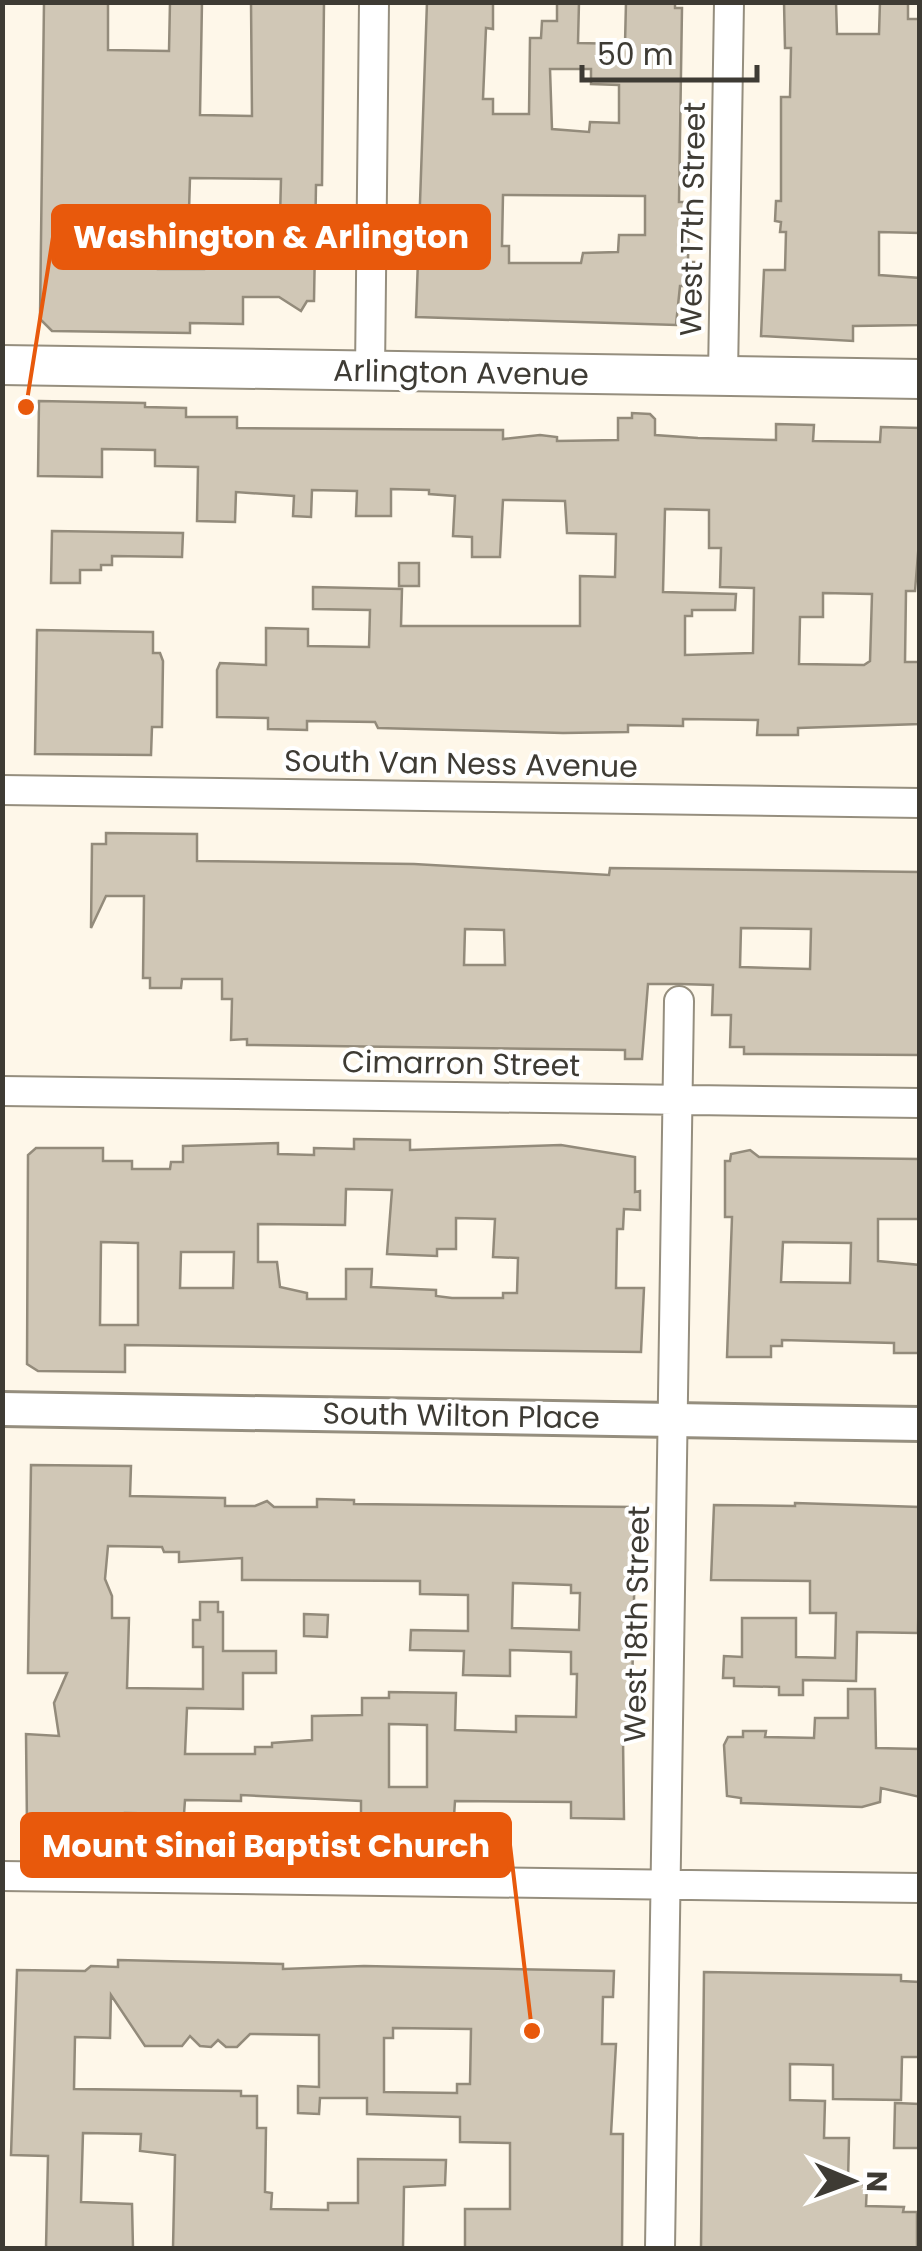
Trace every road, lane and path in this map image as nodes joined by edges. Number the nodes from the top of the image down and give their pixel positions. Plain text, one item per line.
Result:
1 (374, 2) edge
2 (729, 2) edge
3 (2, 365) edge
4 (370, 372) junction
5 (723, 376) junction
6 (920, 379) edge
7 (2, 790) edge
8 (920, 802) edge
9 (679, 1001) dead end
10 (2, 1091) edge
11 (677, 1099) junction
12 (920, 1103) edge
13 (2, 1409) edge
14 (673, 1419) junction
15 (920, 1424) edge
16 (2, 1876) edge
17 (667, 1884) junction
18 (920, 1888) edge
19 (660, 2248) edge

1 - 4 street
2 - 5 street, West 17th Street
3 - 4 main road, Arlington Avenue
4 - 5 main road, Arlington Avenue
5 - 6 main road, Arlington Avenue
7 - 8 street, South Van Ness Avenue
9 - 11 street, West 18th Street
10 - 11 street, Cimarron Street
11 - 12 street, Cimarron Street
11 - 14 street, West 18th Street
13 - 14 street, South Wilton Place
14 - 15 street, South Wilton Place
14 - 17 street, West 18th Street
16 - 17 street
17 - 18 street
17 - 19 street, West 18th Street

